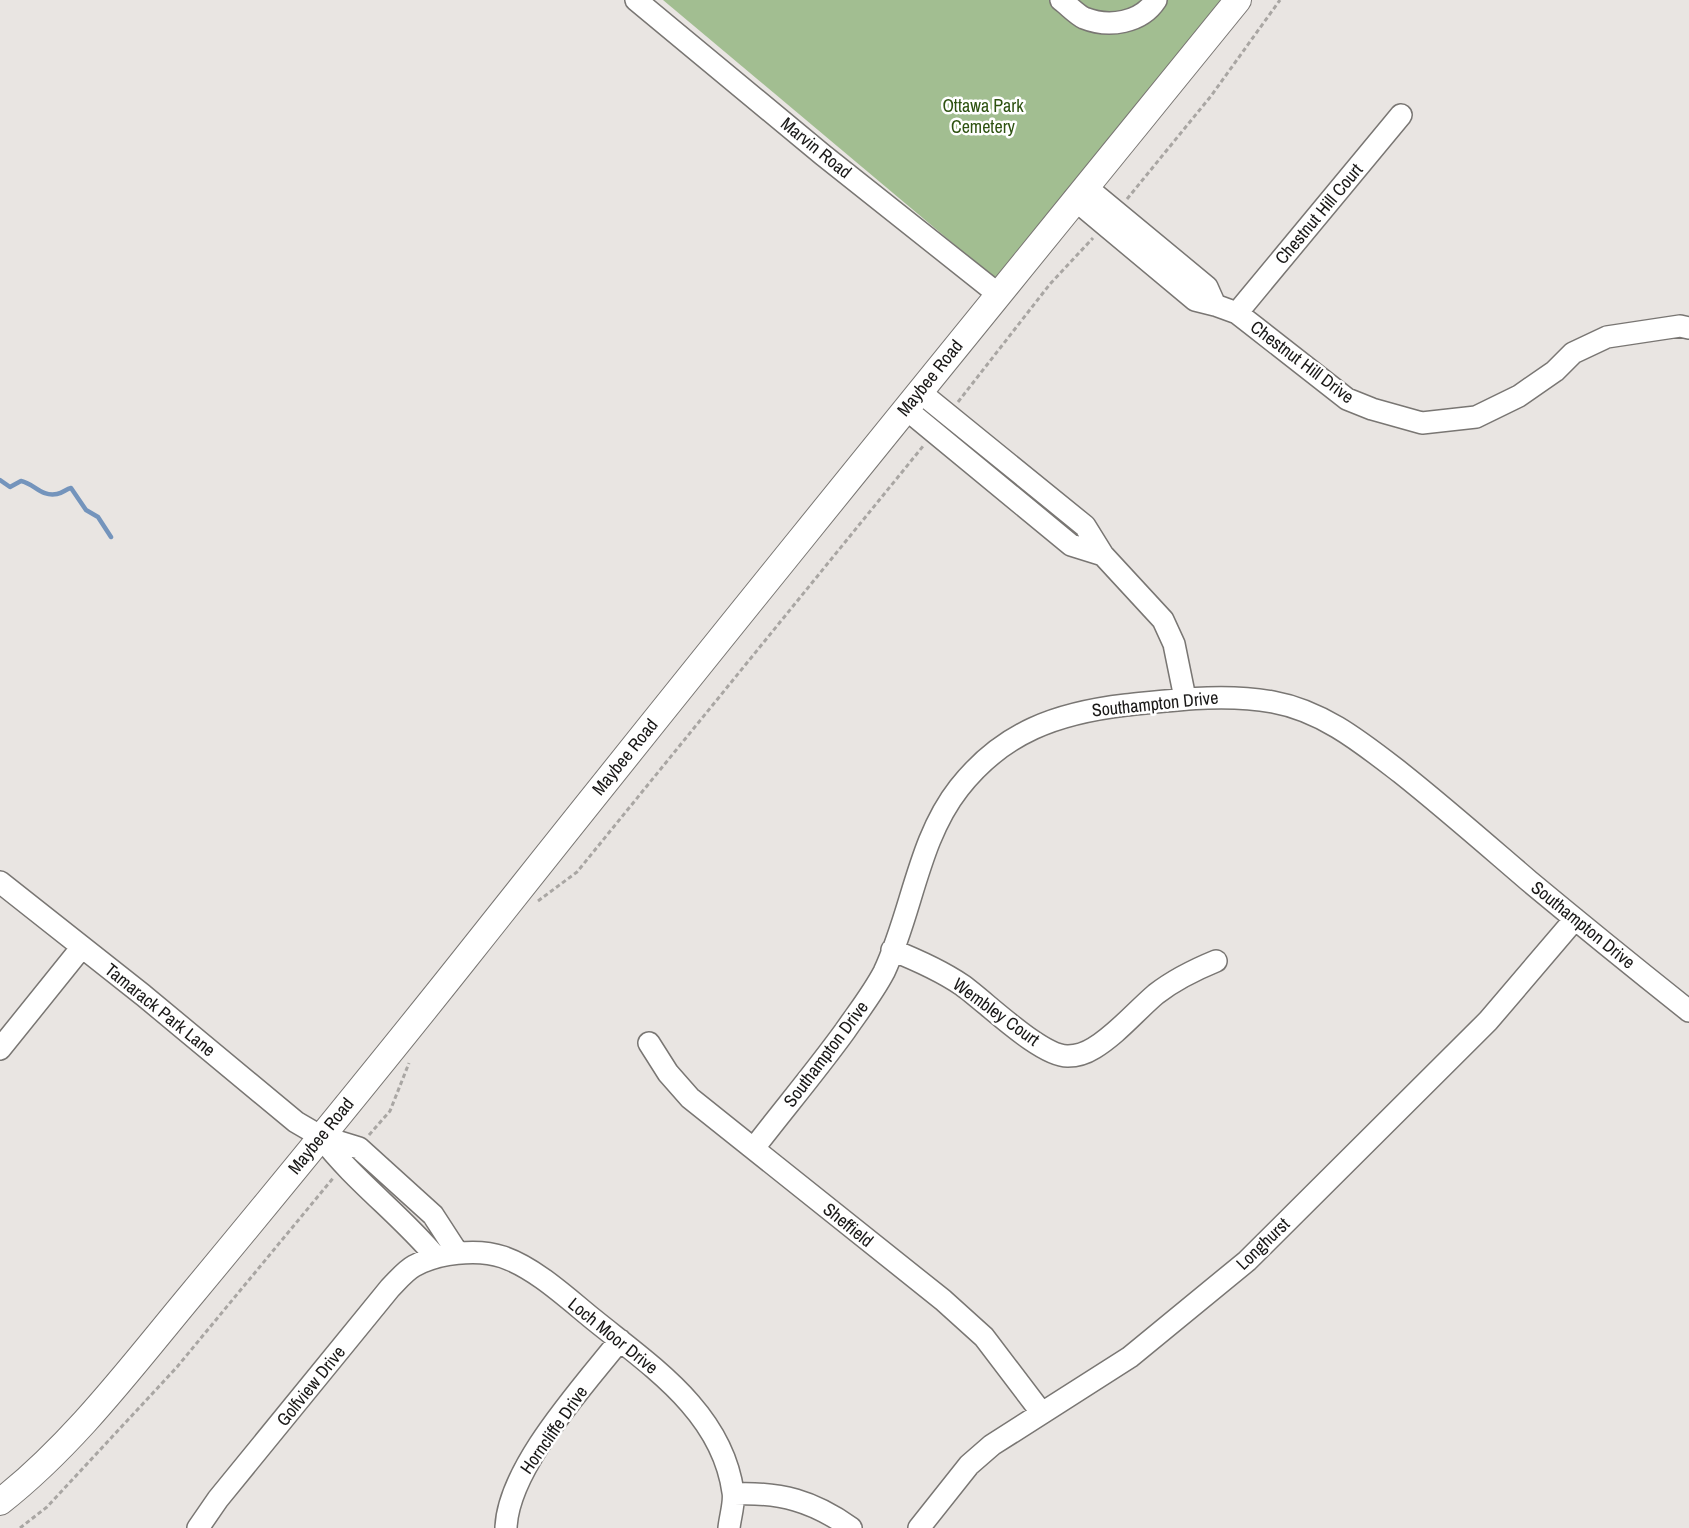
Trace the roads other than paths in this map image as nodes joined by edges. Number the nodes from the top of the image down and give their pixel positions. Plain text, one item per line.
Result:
1 (636, 0) edge
2 (1061, 0) edge
3 (1156, 0) edge
4 (1238, 0) edge
5 (1401, 114) dead end
6 (1079, 193) junction
7 (998, 294) junction
8 (1237, 313) junction
9 (1689, 328) edge
10 (913, 400) junction
11 (1026, 478) junction
12 (1012, 496) junction
13 (1103, 555) junction
14 (1185, 698) junction
15 (0, 882) edge
16 (1575, 919) junction
17 (82, 947) junction
18 (892, 950) junction
19 (1216, 962) dead end
20 (1689, 1011) edge
21 (649, 1043) dead end
22 (0, 1049) edge
23 (320, 1136) junction
24 (754, 1148) junction
25 (415, 1197) junction
26 (398, 1215) junction
27 (457, 1252) junction
28 (436, 1257) junction
29 (620, 1340) junction
30 (1041, 1412) junction
31 (734, 1494) junction
32 (0, 1502) edge
33 (198, 1528) edge
34 (506, 1528) edge
35 (729, 1528) edge
36 (851, 1528) edge
37 (919, 1528) edge

1 - 7 street, Marvin Road
2 - 3 street
4 - 6 main road, Maybee Road
5 - 8 street, Chestnut Hill Court
6 - 7 main road, Maybee Road
6 - 8 street, Chestnut Hill Drive
7 - 10 main road, Maybee Road
8 - 9 street, Chestnut Hill Drive
10 - 11 street
10 - 12 street
10 - 23 main road, Maybee Road
11 - 12 street
11 - 13 street
12 - 13 street
13 - 14 street
14 - 16 street, Southampton Drive
14 - 18 street, Southampton Drive
15 - 17 street, Tamarack Park Lane
16 - 20 street, Southampton Drive
16 - 30 street, Longhurst
17 - 22 street
17 - 23 street, Tamarack Park Lane
18 - 19 street, Wembley Court
18 - 24 street, Southampton Drive
21 - 24 street, Sheffield
23 - 25 street
23 - 26 street
23 - 32 main road, Maybee Road
24 - 30 street, Sheffield
25 - 26 street
25 - 27 street
26 - 28 street
27 - 28 street, Loch Moor Drive
27 - 29 street, Loch Moor Drive
28 - 33 street, Golfview Drive
29 - 31 street, Loch Moor Drive
29 - 34 street, Horncliffe Drive
30 - 37 street, Longhurst
31 - 35 street
31 - 36 street

